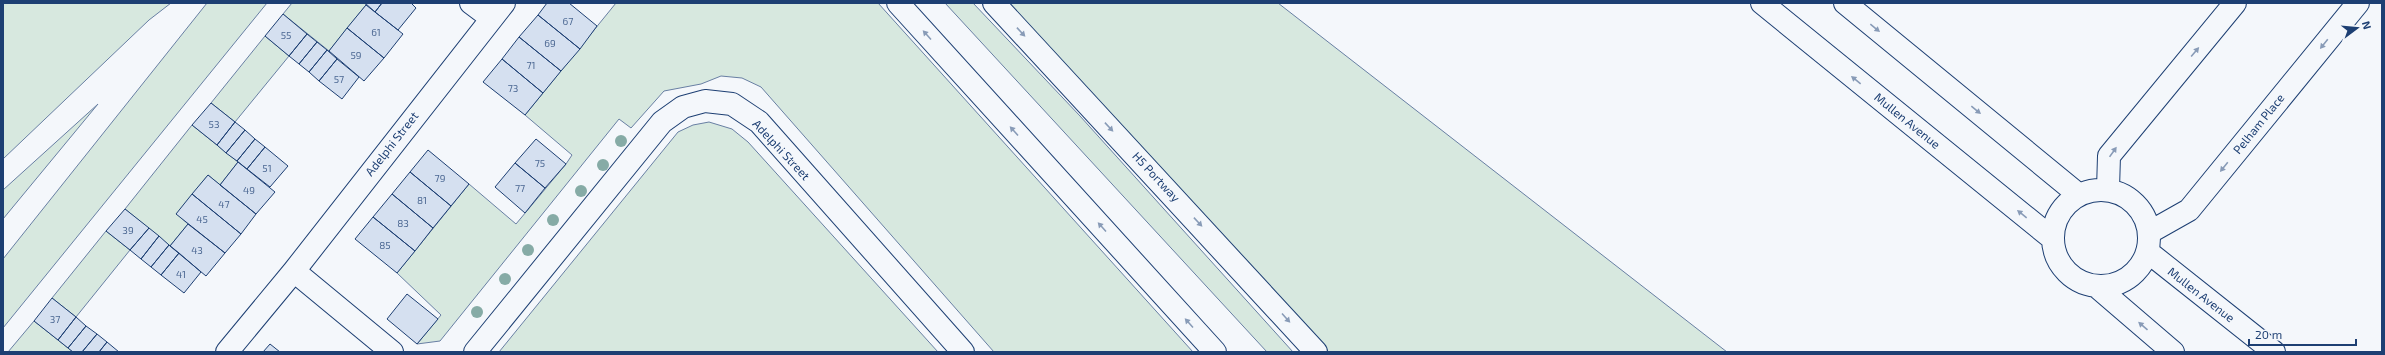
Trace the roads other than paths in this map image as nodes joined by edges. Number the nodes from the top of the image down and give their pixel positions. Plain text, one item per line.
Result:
1 (471, 3) edge
2 (898, 3) edge
3 (994, 3) edge
4 (1762, 3) edge
5 (1845, 3) edge
6 (2235, 3) edge
7 (2358, 3) edge
8 (497, 10) edge
9 (2108, 189) junction
10 (2079, 195) junction
11 (2053, 239) junction
12 (2149, 242) junction
13 (294, 271) junction
14 (2096, 286) junction
15 (227, 352) edge
16 (392, 352) edge
17 (475, 352) edge
18 (963, 352) edge
19 (1215, 352) edge
20 (1316, 352) edge
21 (2173, 352) edge
22 (2274, 352) edge

1 - 8 street, Adelphi Street
19 -> 2 street
3 -> 20 street, H5 Portway
11 -> 4 street, Mullen Avenue
5 -> 10 street
9 -> 6 street
7 -> 12 street, Pelham Place
8 - 13 street, Adelphi Street
9 - 10 street
9 - 12 street
10 - 11 street
11 - 14 street
12 - 14 street
12 - 22 street, Mullen Avenue
13 - 15 street, Adelphi Street
13 - 16 street
21 -> 14 street
17 - 18 street, Adelphi Street

